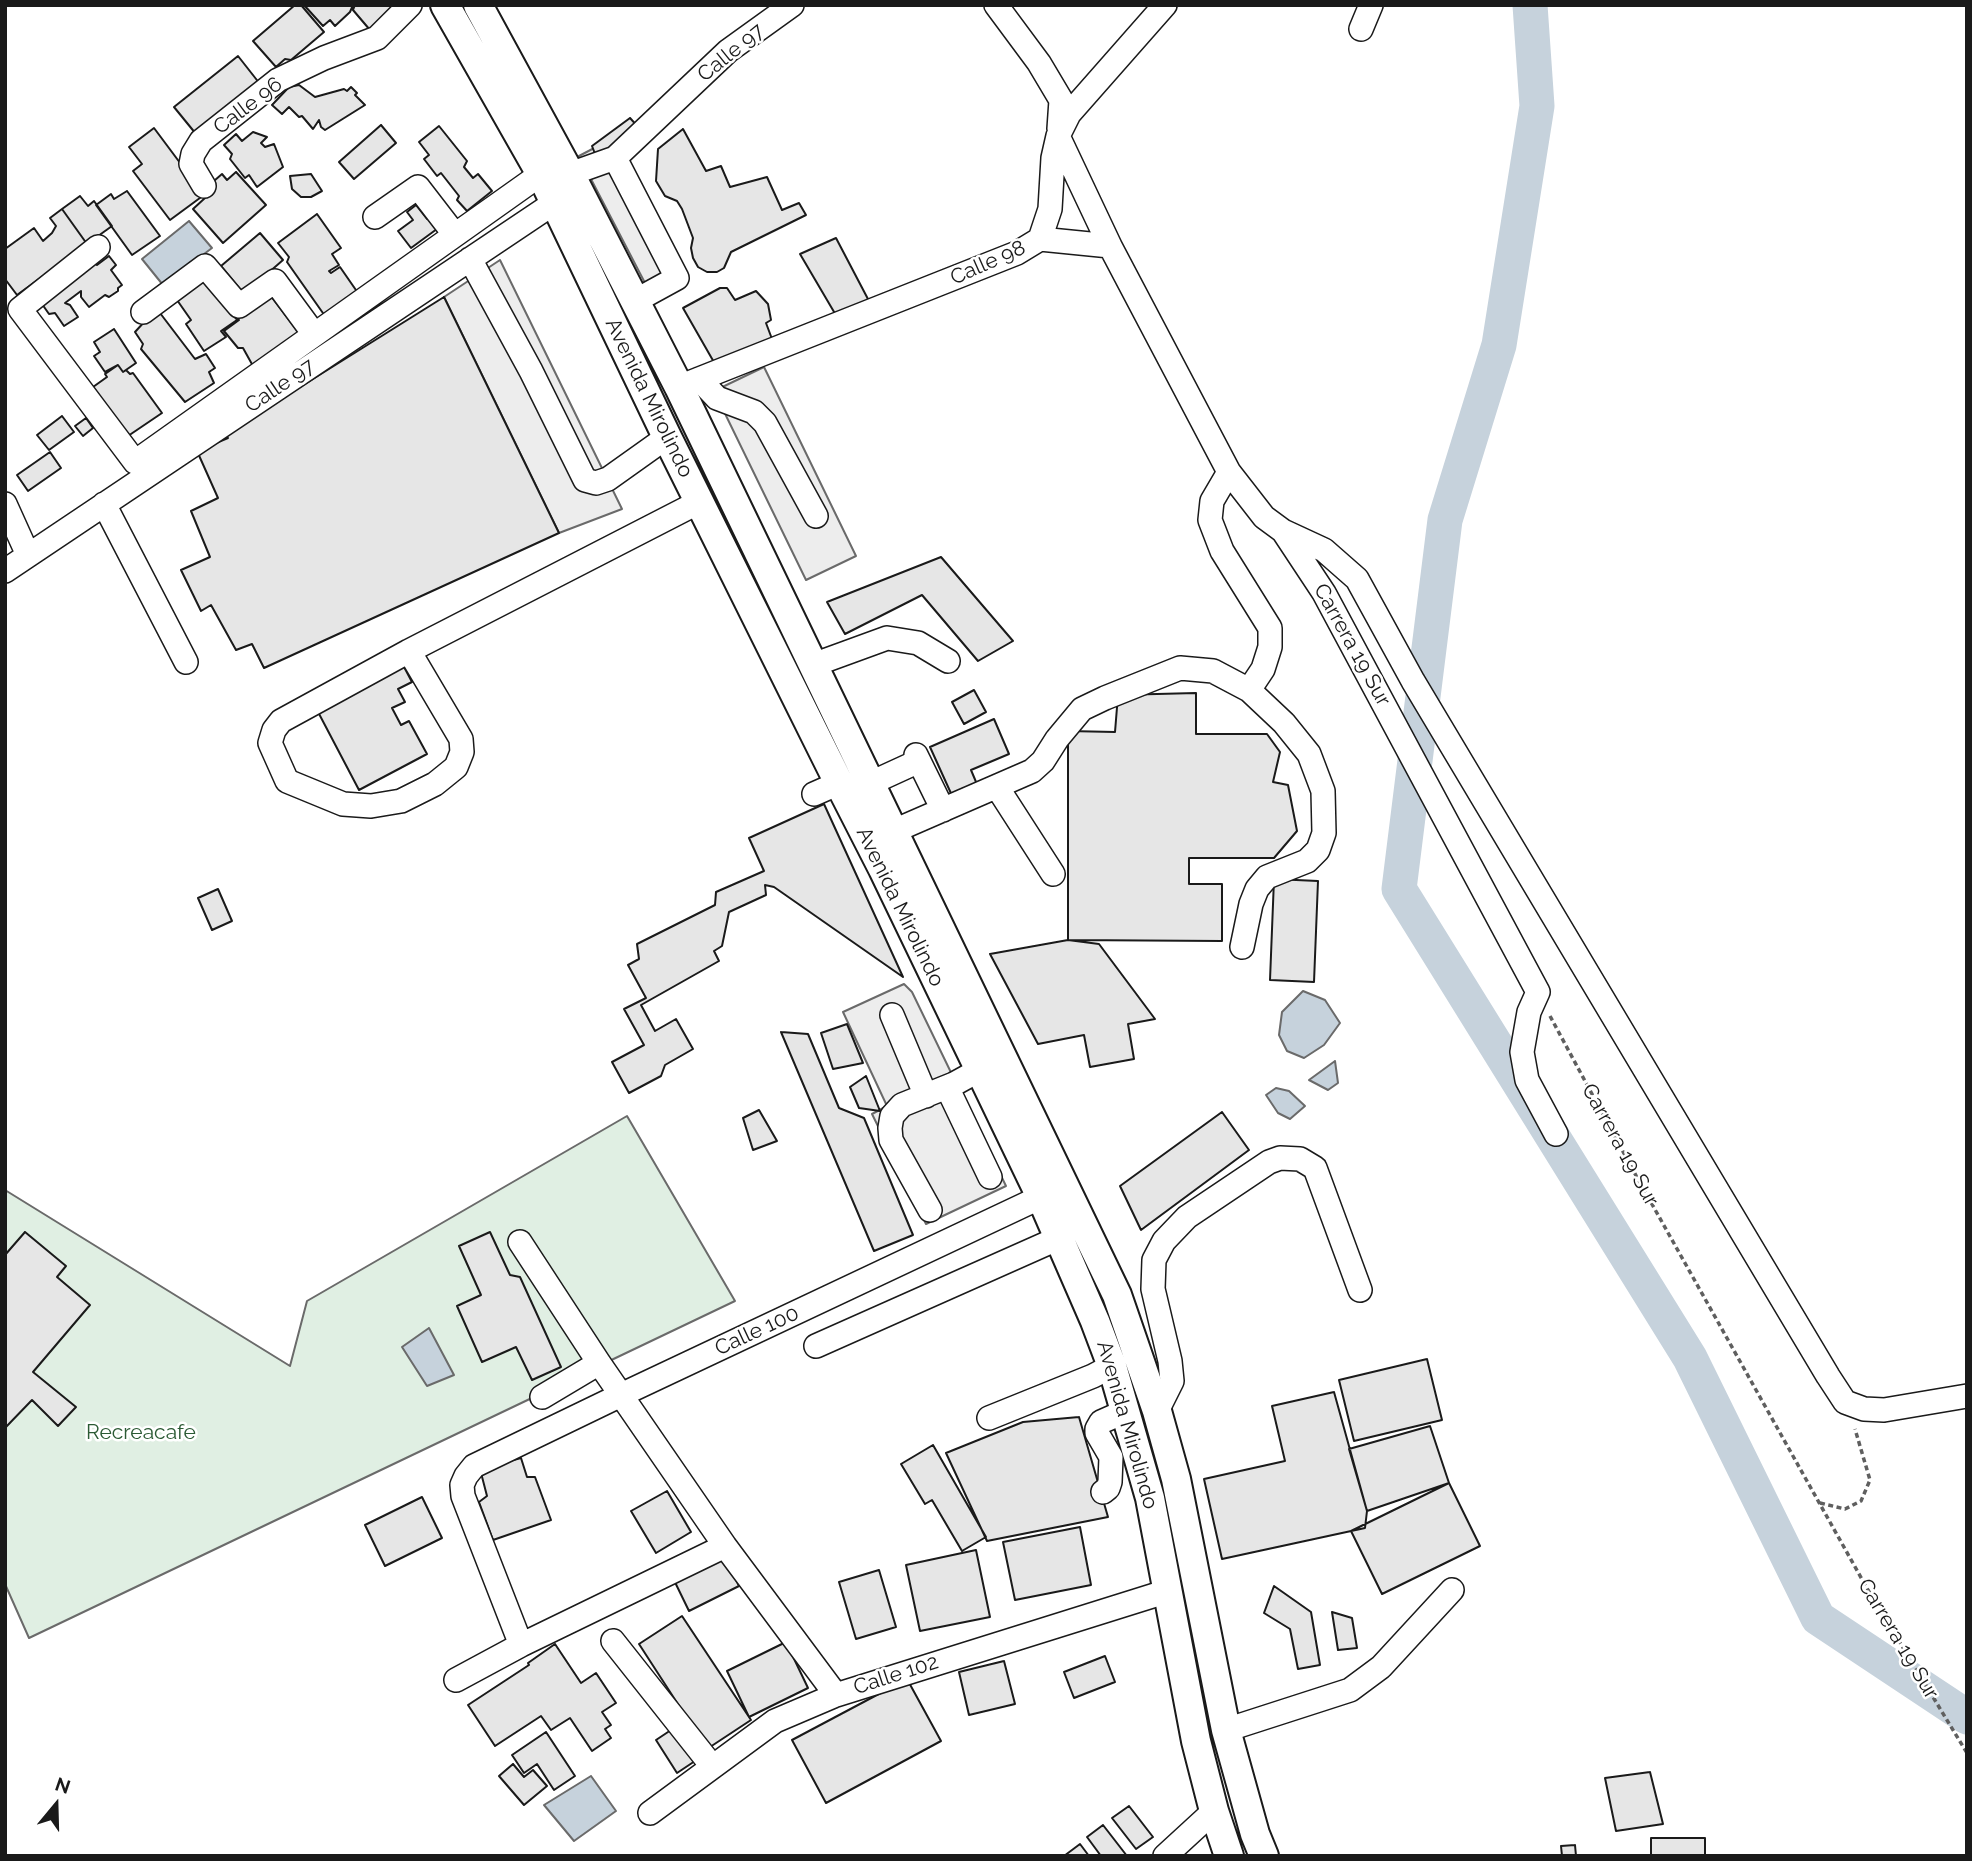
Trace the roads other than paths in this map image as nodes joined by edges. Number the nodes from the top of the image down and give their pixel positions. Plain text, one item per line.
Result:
1 (410, 5) edge
2 (445, 5) edge
3 (478, 5) edge
4 (792, 5) edge
5 (996, 5) edge
6 (1165, 5) edge
7 (1371, 5) edge
8 (1361, 29) dead end
9 (1058, 134) junction
10 (615, 158) junction
11 (570, 173) junction
12 (541, 174) junction
13 (204, 186) dead end
14 (554, 203) junction
15 (375, 217) dead end
16 (455, 235) junction
17 (1040, 239) junction
18 (1110, 246) junction
19 (98, 247) dead end
20 (470, 259) junction
21 (635, 301) junction
22 (143, 312) dead end
23 (314, 334) junction
24 (689, 383) junction
25 (667, 437) junction
26 (1229, 472) junction
27 (699, 502) junction
28 (5, 503) edge
29 (104, 504) junction
30 (816, 516) dead end
31 (1283, 531) junction
32 (28, 555) junction
33 (5, 571) edge
34 (409, 652) junction
35 (948, 661) dead end
36 (187, 662) dead end
37 (814, 665) junction
38 (1249, 690) junction
39 (871, 783) junction
40 (997, 787) junction
41 (943, 810) junction
42 (894, 831) junction
43 (1053, 874) dead end
44 (1242, 947) dead end
45 (892, 1015) dead end
46 (972, 1024) junction
47 (991, 1064) junction
48 (947, 1087) junction
49 (926, 1096) junction
50 (1556, 1134) dead end
51 (990, 1177) dead end
52 (1049, 1186) junction
53 (930, 1210) dead end
54 (1059, 1238) junction
55 (520, 1242) dead end
56 (1360, 1290) dead end
57 (816, 1346) dead end
58 (599, 1363) junction
59 (1112, 1366) junction
60 (621, 1395) junction
61 (1967, 1396) edge
62 (542, 1397) dead end
63 (1126, 1411) junction
64 (1157, 1411) junction
65 (989, 1418) dead end
66 (1104, 1492) dead end
67 (725, 1546) junction
68 (1452, 1590) dead end
69 (1168, 1591) junction
70 (613, 1641) dead end
71 (521, 1645) junction
72 (456, 1680) dead end
73 (836, 1695) junction
74 (1226, 1730) junction
75 (712, 1766) junction
76 (1214, 1811) junction
77 (650, 1813) dead end
78 (1165, 1856) edge
79 (1229, 1856) edge
80 (1265, 1856) edge

1 - 13 street, Calle 96
2 - 12 main road, Avenida Mirolindo
3 - 11 main road, Avenida Mirolindo
4 - 10 street, Calle 97
5 - 9 street
6 - 9 street, Calle 98
7 - 8 street
9 - 17 street, Calle 98
9 - 18 street, Carrera 19 Sur
10 - 11 street, Calle 97
10 - 21 street
11 - 21 main road, Avenida Mirolindo
12 - 14 main road, Avenida Mirolindo
12 - 16 street
14 - 20 street, Calle 97
14 - 25 main road, Avenida Mirolindo
15 - 16 street
16 - 23 street
17 - 18 street
17 - 24 street, Calle 98
18 - 26 street, Carrera 19 Sur
19 - 23 street
20 - 25 street
20 - 29 street, Calle 97
21 - 24 main road, Avenida Mirolindo
22 - 23 street
24 - 30 street
24 - 37 main road, Avenida Mirolindo
25 - 27 main road, Avenida Mirolindo
26 - 31 street, Carrera 19 Sur
26 - 38 street
27 - 34 street
27 - 46 main road, Avenida Mirolindo
28 - 32 street
29 - 32 street, Calle 97
29 - 36 street
31 - 50 street, Carrera 19 Sur
31 - 61 street, Carrera 19 Sur
32 - 33 street, Calle 97
34 - 34 street
35 - 37 street
37 - 39 main road, Avenida Mirolindo
38 - 40 street
38 - 44 street
39 - 41 street
39 - 42 main road, Avenida Mirolindo
40 - 41 street
40 - 43 street
41 - 42 street
42 - 46 main road, Avenida Mirolindo
45 - 49 street
46 - 47 main road, Avenida Mirolindo
46 - 52 main road
47 - 48 street
47 - 52 main road, Avenida Mirolindo
48 - 49 street
48 - 51 street
49 - 53 street
52 - 54 main road, Avenida Mirolindo
52 - 60 street, Calle 100
52 - 64 main road, Avenida Mirolindo
54 - 57 street
54 - 59 main road, Avenida Mirolindo
55 - 58 street
56 - 64 street
58 - 60 street
58 - 62 street
59 - 63 main road, Avenida Mirolindo
59 - 65 street
60 - 67 street
60 - 71 street, Calle 100
63 - 66 street
63 - 69 main road, Avenida Mirolindo
64 - 74 main road, Avenida Mirolindo
67 - 71 street
67 - 73 street
68 - 74 street
69 - 73 street, Calle 102
69 - 76 main road, Avenida Mirolindo
70 - 75 street
71 - 72 street
73 - 75 street, Calle 102
74 - 80 main road, Avenida Mirolindo
75 - 77 street, Calle 102
76 - 78 street
76 - 79 main road, Avenida Mirolindo

